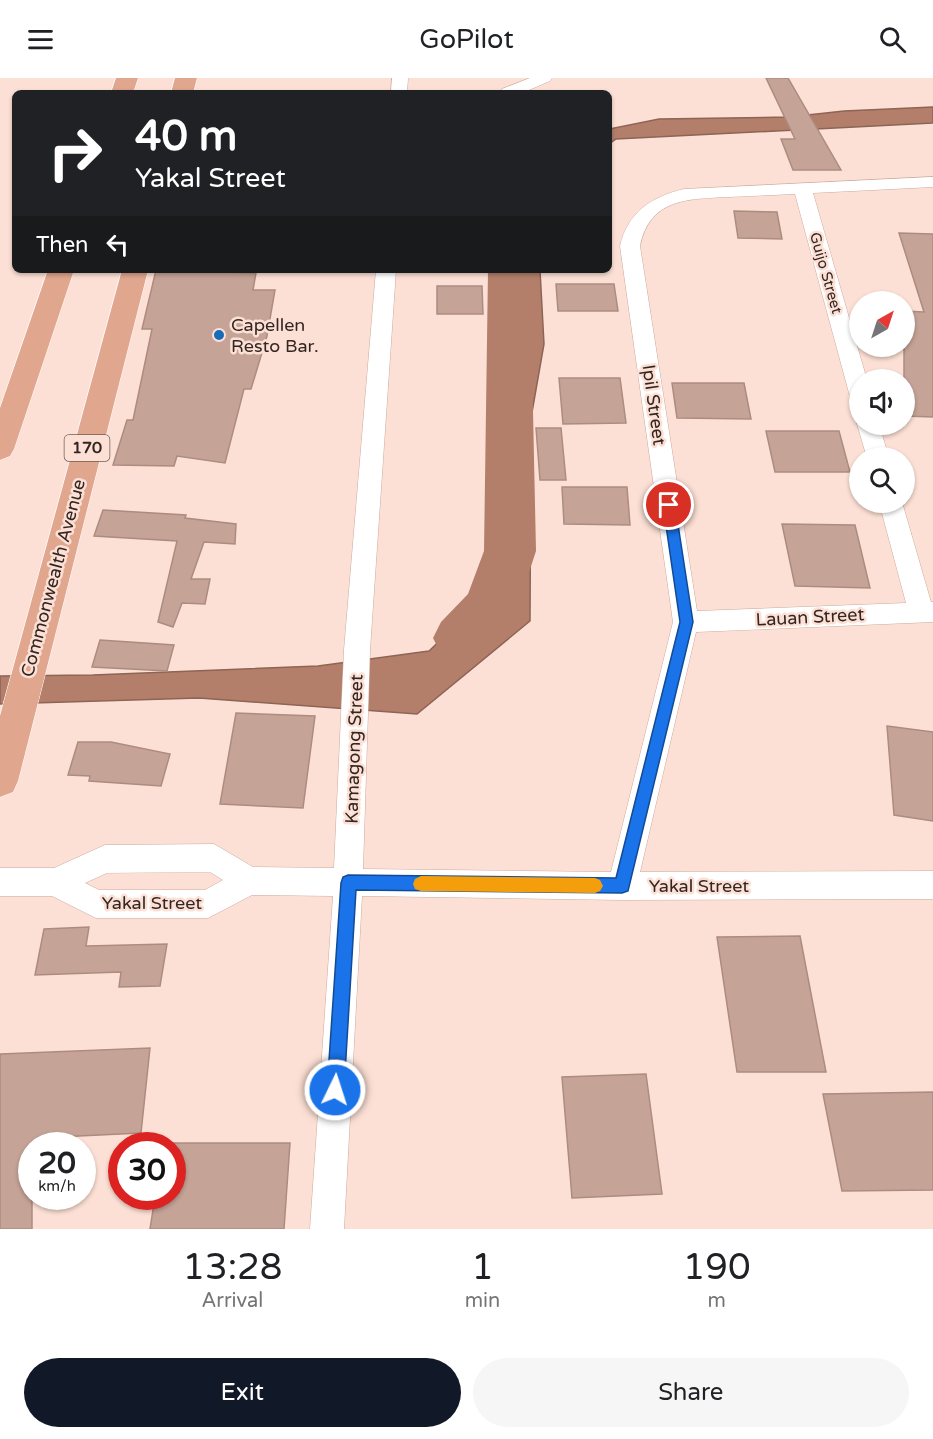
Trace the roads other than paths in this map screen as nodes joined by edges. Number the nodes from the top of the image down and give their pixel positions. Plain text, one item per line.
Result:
1 (544, 78) edge
2 (515, 90) edge
3 (933, 182) edge
4 (802, 188) junction
5 (60, 273) edge
6 (134, 273) edge
7 (386, 273) edge
8 (853, 369) edge
9 (0, 449) edge
10 (894, 513) edge
11 (927, 612) edge
12 (686, 622) junction
13 (0, 781) edge
14 (249, 881) junction
15 (0, 882) edge
16 (55, 882) junction
17 (348, 883) junction
18 (933, 885) edge
19 (622, 886) junction
20 (327, 1229) edge

1 - 2 street
3 - 4 street, Ipil Street
4 - 8 street, Guijo Street
4 - 12 street, Ipil Street
5 - 9 main road
6 - 13 main road, Commonwealth Avenue / 170
7 - 17 street, Kamagong Street
10 - 11 street
11 - 12 street, Lauan Street
12 - 19 street, Ipil Street
14 - 16 street, Yakal Street
14 - 16 street, Yakal Street
14 - 17 street, Yakal Street
15 - 16 street, Yakal Street
17 - 19 street, Yakal Street
17 - 20 street, Kamagong Street
18 - 19 street, Yakal Street

